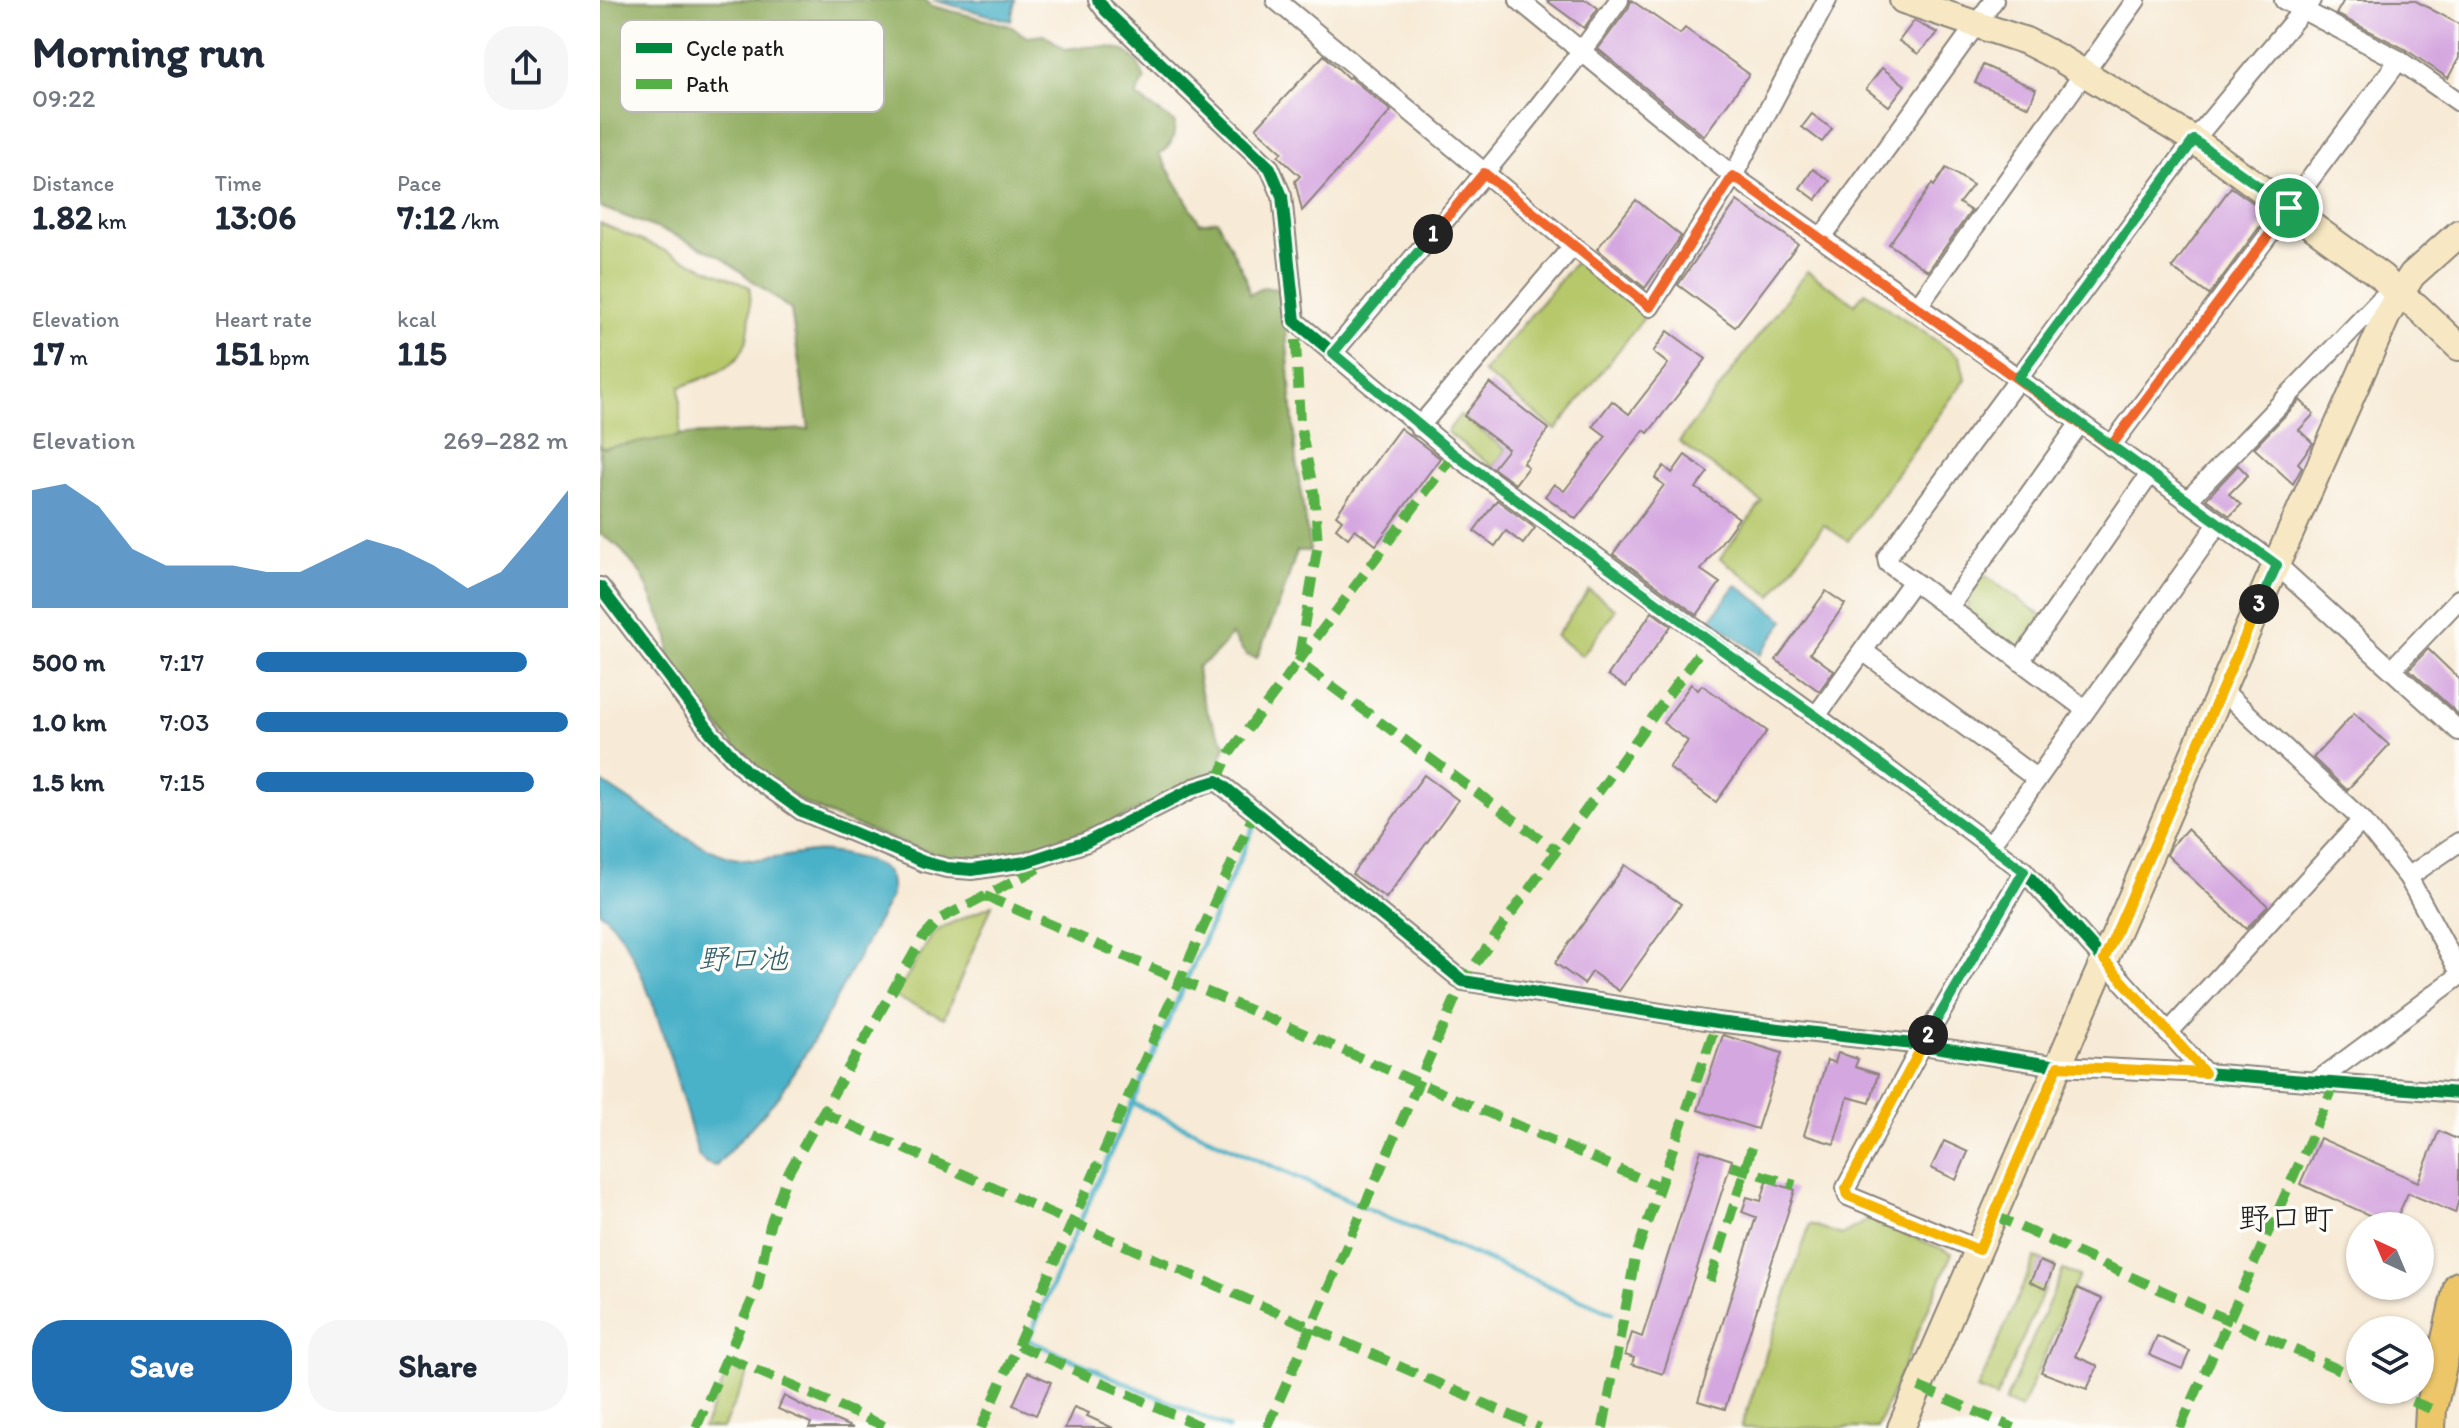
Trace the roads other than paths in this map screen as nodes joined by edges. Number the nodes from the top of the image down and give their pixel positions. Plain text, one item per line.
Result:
1 (1098, 0) edge
2 (1276, 0) edge
3 (1519, 0) edge
4 (1619, 0) edge
5 (1827, 0) edge
6 (1903, 0) edge
7 (1994, 0) edge
8 (2136, 0) edge
9 (2284, 0) edge
10 (2306, 5) edge
11 (1976, 23) junction
12 (1582, 51) junction
13 (2399, 60) junction
14 (2084, 74) junction
15 (2459, 102) edge
16 (2194, 140) junction
17 (1484, 173) junction
18 (1733, 176) junction
19 (2289, 208) junction
20 (2459, 233) edge
21 (1822, 237) junction
22 (1573, 246) junction
23 (2398, 295) junction
24 (1918, 306) junction
25 (2459, 347) edge
26 (1333, 353) junction
27 (2018, 378) junction
28 (2080, 423) junction
29 (1419, 427) junction
30 (2111, 446) junction
31 (2150, 474) junction
32 (2187, 501) junction
33 (2218, 524) junction
34 (2277, 565) junction
35 (1913, 581) junction
36 (600, 587) edge
37 (2459, 599) edge
38 (1949, 607) junction
39 (1863, 651) junction
40 (2020, 661) junction
41 (2392, 669) junction
42 (2223, 691) junction
43 (2085, 709) junction
44 (1816, 716) junction
45 (2459, 731) edge
46 (2037, 779) junction
47 (2362, 820) junction
48 (2459, 842) edge
49 (1991, 844) junction
50 (2024, 871) junction
51 (2408, 877) junction
52 (2104, 960) junction
53 (2459, 974) edge
54 (2168, 1033) junction
55 (1922, 1045) junction
56 (2058, 1066) junction
57 (2205, 1073) junction
58 (2316, 1082) junction
59 (2459, 1093) edge
60 (1979, 1250) junction
61 (2459, 1287) edge
62 (1901, 1428) edge
63 (2430, 1428) edge

1 - 26 street
2 - 17 street
3 - 12 street
4 - 12 street
5 - 18 street
6 - 11 street
7 - 11 street
8 - 14 street
9 - 10 street
10 - 13 street
10 - 16 street
11 - 14 street
11 - 21 street
12 - 17 street
12 - 18 street
13 - 15 street
13 - 19 street
14 - 16 street
14 - 24 street
16 - 19 street
16 - 27 street
17 - 22 street
17 - 26 street
18 - 21 street
18 - 22 street
19 - 23 street
19 - 30 street
20 - 23 street
21 - 24 street
22 - 29 street
23 - 25 street
23 - 32 street
23 - 34 street
24 - 27 street
26 - 29 street
27 - 28 street
27 - 35 street
28 - 30 street
28 - 38 street
29 - 44 street
30 - 31 street
31 - 32 street
31 - 40 street
32 - 33 street
33 - 34 street
33 - 43 street
34 - 41 street
34 - 42 street
35 - 38 street
35 - 39 street
36 - 55 street
37 - 41 street
38 - 40 street
39 - 44 street
39 - 46 street
40 - 43 street
41 - 45 street
42 - 47 street
42 - 52 street
43 - 46 street
44 - 49 street
46 - 49 street
47 - 51 street
47 - 54 street
48 - 51 street
49 - 50 street
50 - 52 street
50 - 55 street
51 - 53 street
52 - 54 street
52 - 56 street
53 - 58 street
54 - 57 street
55 - 56 street
55 - 60 street
56 - 57 street
56 - 60 street
57 - 58 street
58 - 59 street
60 - 62 street
61 - 63 main road

